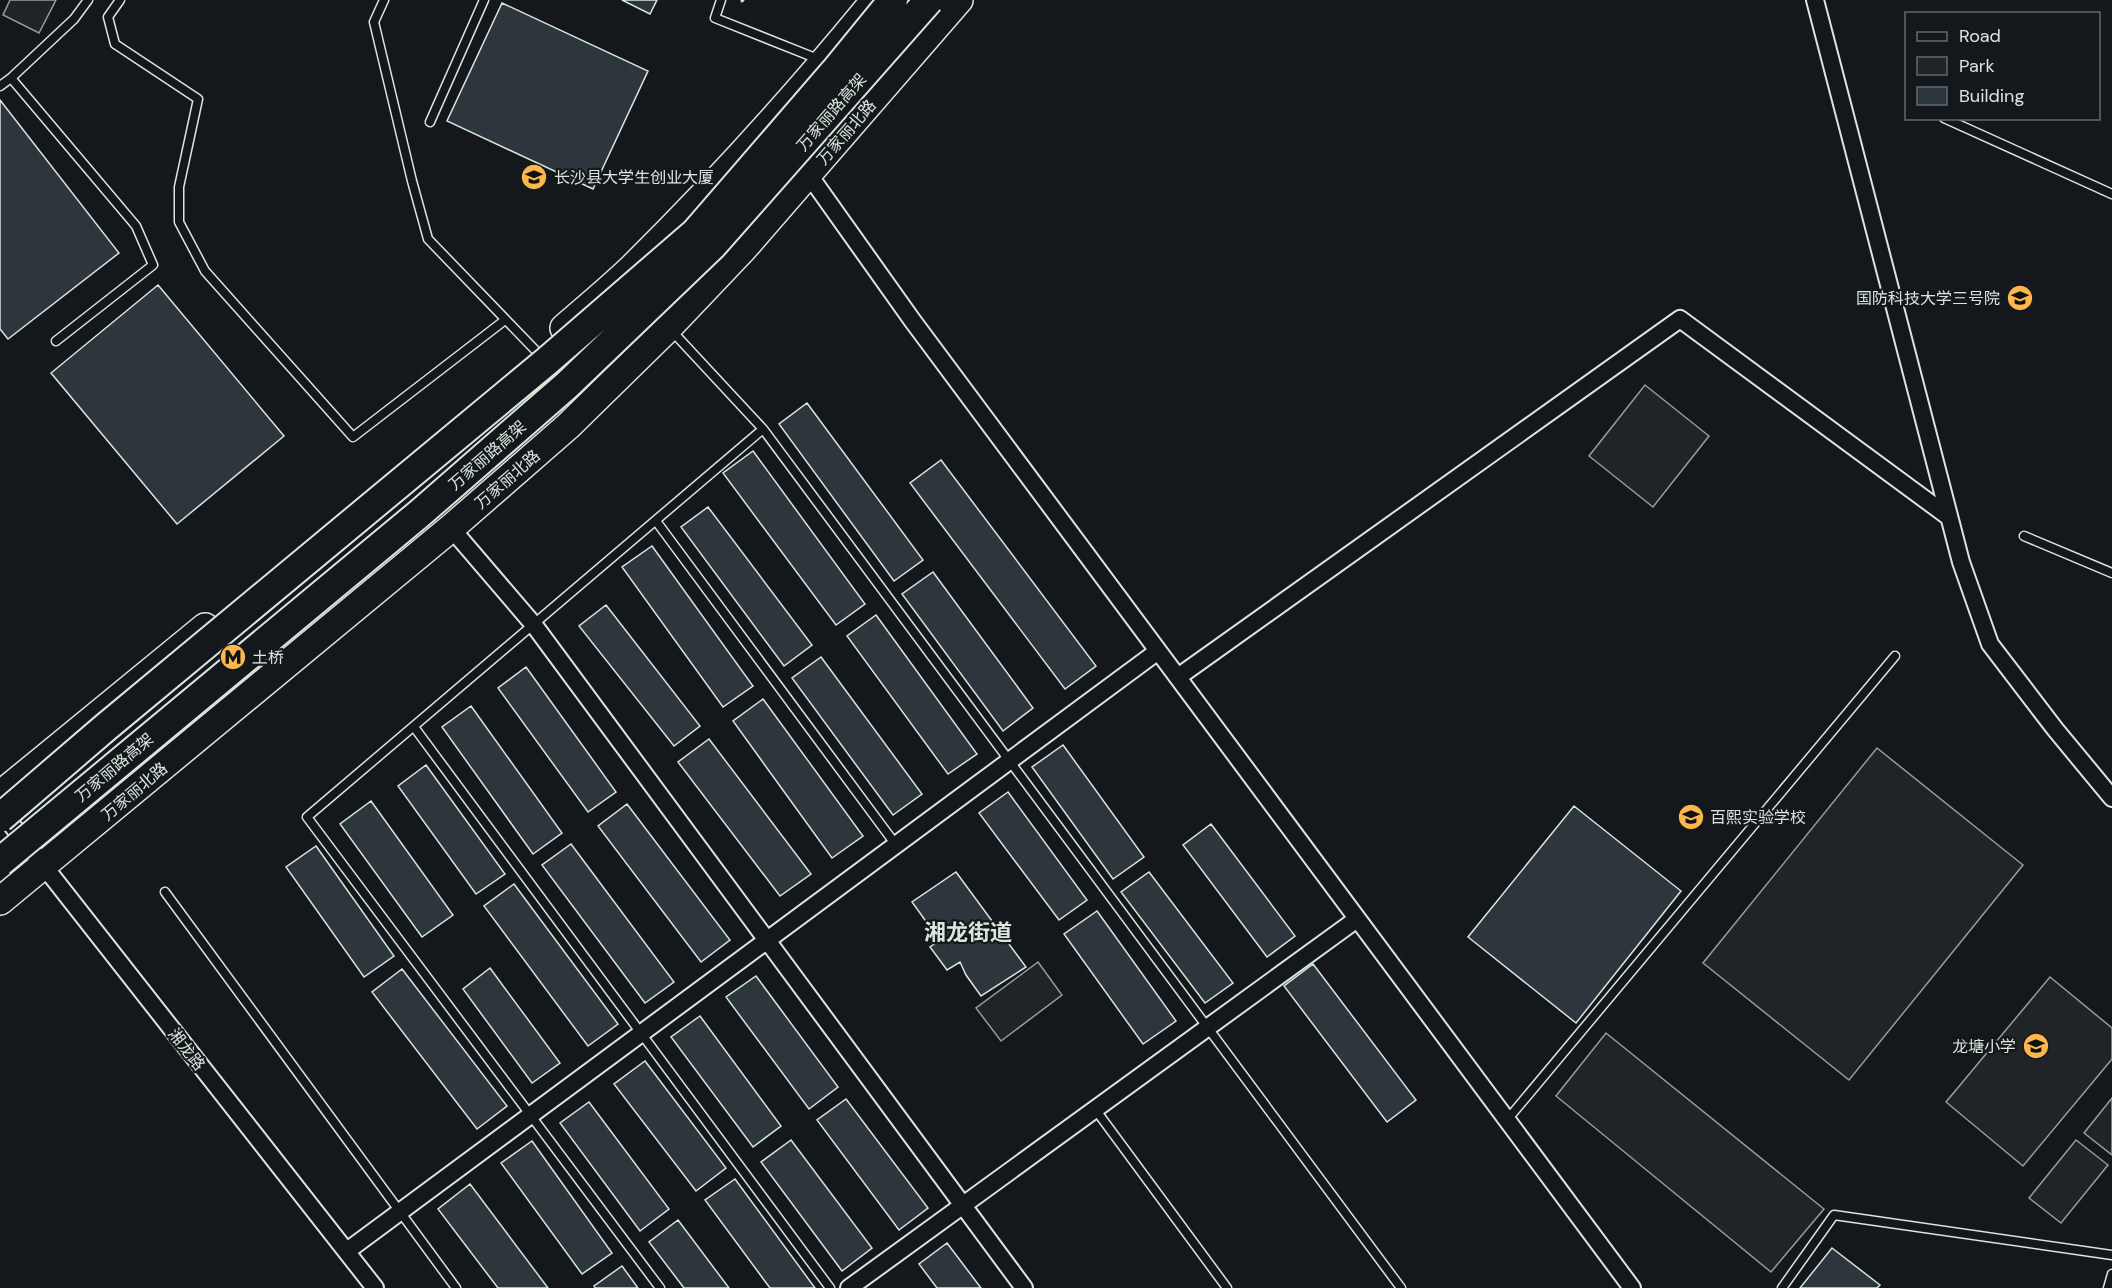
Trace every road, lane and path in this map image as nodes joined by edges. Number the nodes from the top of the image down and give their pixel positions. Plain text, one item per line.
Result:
1 (88, 0) edge
2 (120, 0) edge
3 (384, 0) edge
4 (484, 0) edge
5 (721, 0) edge
6 (874, 0) edge
7 (893, 0) edge
8 (928, 0) edge
9 (959, 0) edge
10 (1814, 1) edge
11 (824, 62) junction
12 (11, 78) junction
13 (0, 86) edge
14 (1948, 120) edge
15 (430, 122) dead end
16 (809, 175) junction
17 (2112, 194) edge
18 (505, 320) junction
19 (668, 328) junction
20 (56, 341) dead end
21 (537, 352) junction
22 (763, 429) junction
23 (1948, 517) junction
24 (656, 520) junction
25 (451, 528) junction
26 (2024, 536) dead end
27 (2112, 573) edge
28 (534, 625) junction
29 (1158, 651) junction
30 (1895, 656) dead end
31 (1178, 677) junction
32 (414, 727) junction
33 (1010, 761) junction
34 (0, 795) edge
35 (2112, 798) edge
36 (0, 810) edge
37 (0, 818) edge
38 (896, 845) junction
39 (0, 862) edge
40 (43, 866) junction
41 (165, 892) dead end
42 (0, 901) edge
43 (1357, 919) junction
44 (767, 940) junction
45 (1209, 1027) junction
46 (641, 1034) junction
47 (1095, 1109) junction
48 (531, 1115) junction
49 (1507, 1120) junction
50 (963, 1206) junction
51 (400, 1212) junction
52 (347, 1251) junction
53 (2112, 1255) edge
54 (2112, 1274) edge
55 (375, 1288) edge
56 (456, 1288) edge
57 (660, 1288) edge
58 (830, 1288) edge
59 (849, 1288) edge
60 (1024, 1288) edge
61 (1227, 1288) edge
62 (1401, 1288) edge
63 (1632, 1288) edge
64 (1782, 1288) edge
65 (2108, 1288) edge

1 - 12 lane
2 - 18 lane
3 - 18 lane
4 - 15 lane
5 - 11 lane
6 - 11 main road
7 - 37 highway, 万家丽路高架, bridge
8 - 39 highway, 万家丽路高架, bridge
9 - 16 main road, 万家丽北路
10 - 23 street
11 - 21 main road
12 - 13 lane
12 - 20 lane
14 - 17 lane
16 - 19 main road, 万家丽北路
16 - 29 street
18 - 21 lane
19 - 22 lane
19 - 25 main road, 万家丽北路
21 - 34 main road
22 - 24 lane
22 - 33 lane
23 - 31 street
23 - 35 street
24 - 28 lane
24 - 38 lane
25 - 28 street
25 - 40 main road, 万家丽北路
26 - 27 lane
28 - 32 lane
28 - 44 street
29 - 31 street
29 - 33 street
30 - 49 lane
31 - 43 street
32 - 46 lane
32 - 48 lane
33 - 38 street
33 - 45 lane
36 - 40 street, 湘龙路
38 - 44 street
40 - 42 main road, 万家丽北路
40 - 52 street, 湘龙路
41 - 51 lane
43 - 45 street
43 - 49 street
44 - 46 street
44 - 50 street
45 - 47 street
45 - 62 lane
46 - 48 street
46 - 58 lane
47 - 50 street
47 - 61 lane
48 - 51 street
48 - 57 lane
49 - 63 street
50 - 59 street
50 - 60 street
51 - 52 street
51 - 56 lane
52 - 55 street, 湘龙路
53 - 64 lane
54 - 65 lane

